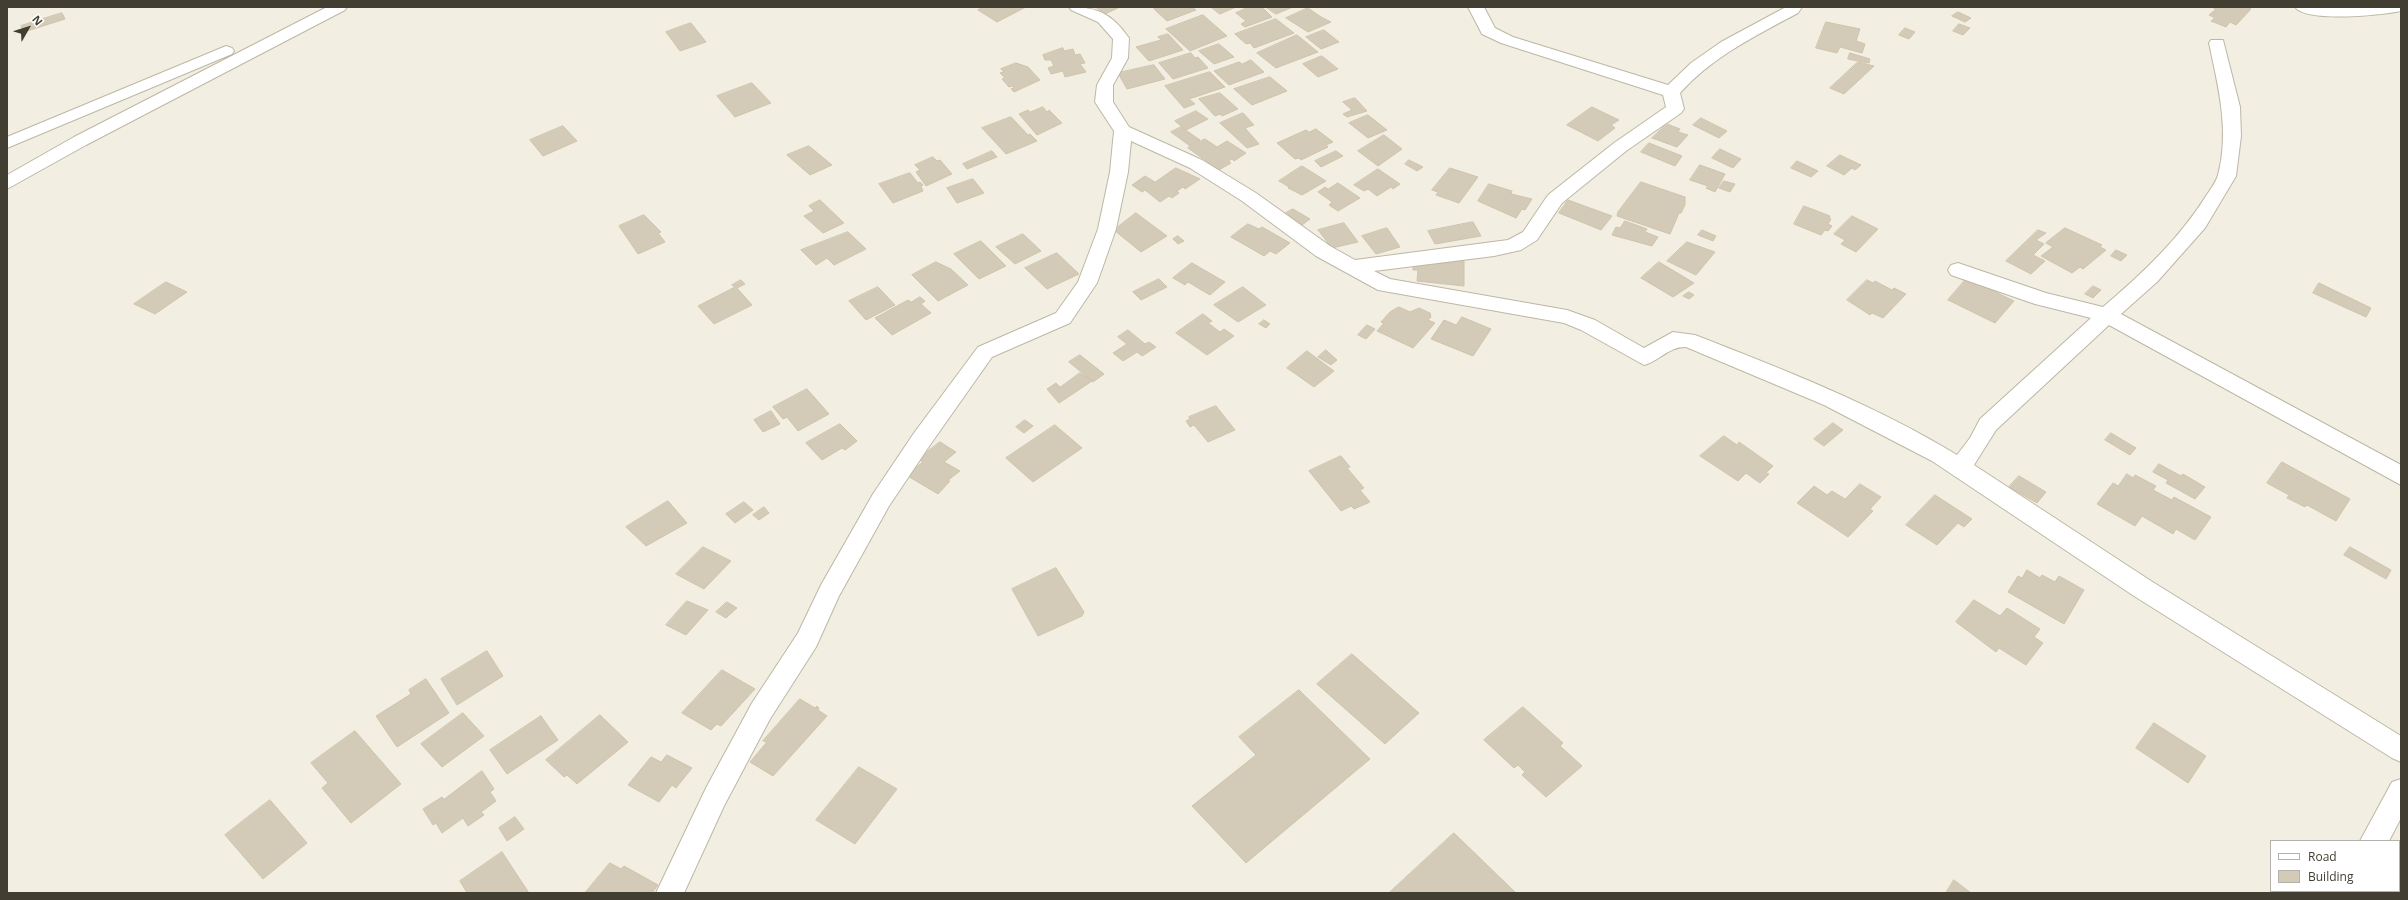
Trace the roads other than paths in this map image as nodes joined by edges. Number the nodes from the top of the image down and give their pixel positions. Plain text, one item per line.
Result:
1 (326, 7) edge
2 (339, 7) edge
3 (1077, 7) edge
4 (1476, 7) edge
5 (1794, 7) edge
6 (2303, 7) edge
7 (2399, 7) edge
8 (2217, 43) dead end
9 (1671, 92) junction
10 (1123, 131) junction
11 (7, 143) edge
12 (7, 183) edge
13 (1350, 267) junction
14 (1958, 270) dead end
15 (2107, 316) junction
16 (1958, 465) junction
17 (2401, 476) edge
18 (2401, 750) edge
19 (2401, 791) edge
20 (2375, 840) edge
21 (670, 893) edge

1 - 11 street
2 - 12 street
3 - 10 street
4 - 9 street
5 - 9 street
6 - 7 street
8 - 15 street
9 - 13 street
10 - 13 street
10 - 21 street
13 - 16 street
14 - 15 street
15 - 16 street
15 - 17 street
16 - 18 street
19 - 20 street

